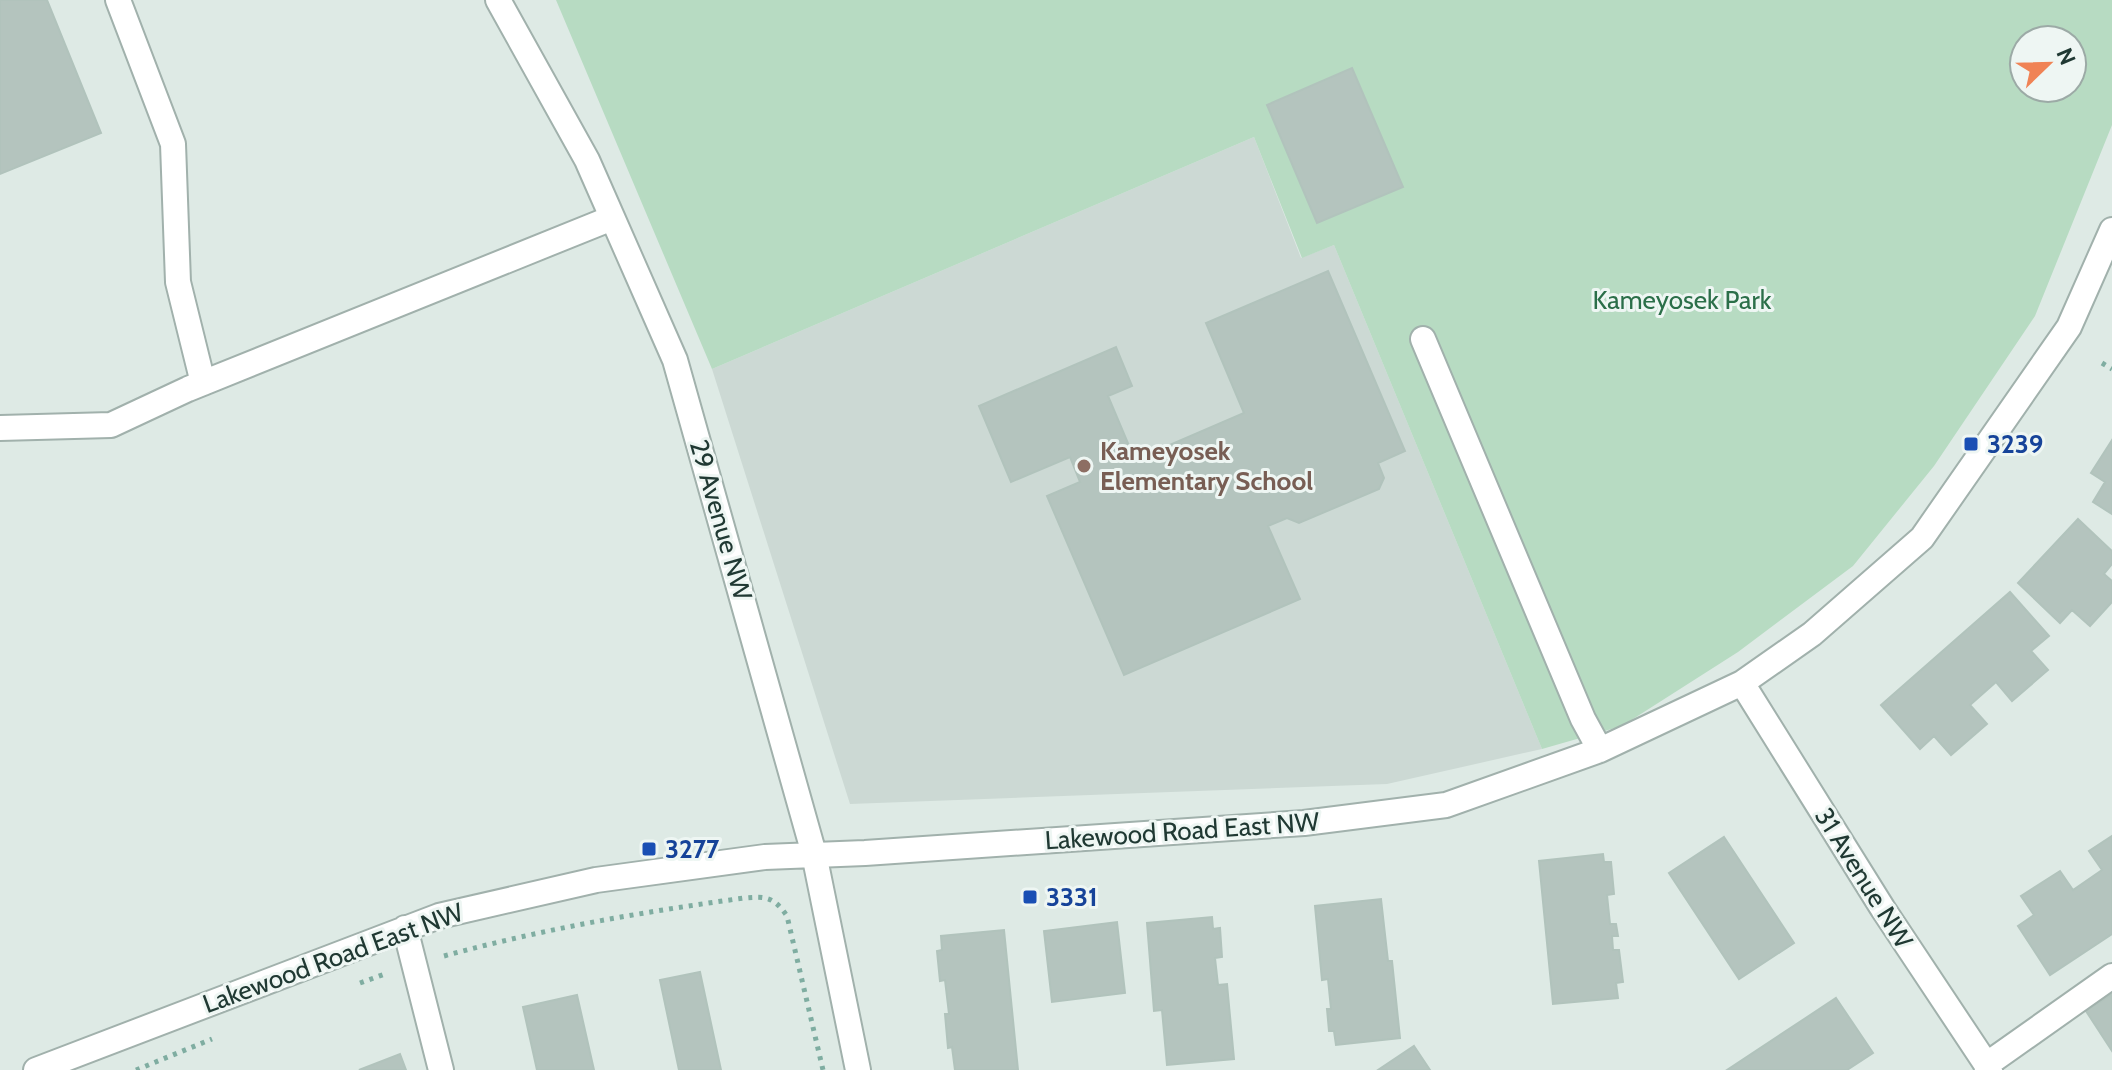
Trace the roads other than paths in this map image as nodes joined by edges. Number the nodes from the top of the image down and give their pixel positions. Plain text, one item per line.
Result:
1 (118, 0) edge
2 (498, 0) edge
3 (612, 218) junction
4 (2112, 230) edge
5 (1423, 339) dead end
6 (203, 383) junction
7 (0, 428) edge
8 (1742, 683) junction
9 (1600, 750) junction
10 (814, 854) junction
11 (405, 928) junction
12 (2112, 976) edge
13 (1988, 1068) edge
14 (36, 1070) edge
15 (441, 1070) edge
16 (858, 1070) edge

1 - 6 street
2 - 3 street, 29 Avenue NW
3 - 6 street
3 - 10 street, 29 Avenue NW
4 - 8 street, Lakewood Road East NW
5 - 9 street
6 - 7 street
8 - 9 street, Lakewood Road East NW
8 - 13 street, 31 Avenue NW
9 - 10 street, Lakewood Road East NW
10 - 11 street, Lakewood Road East NW
10 - 16 street, 29 Avenue NW
11 - 14 street, Lakewood Road East NW
11 - 15 street
12 - 13 street

